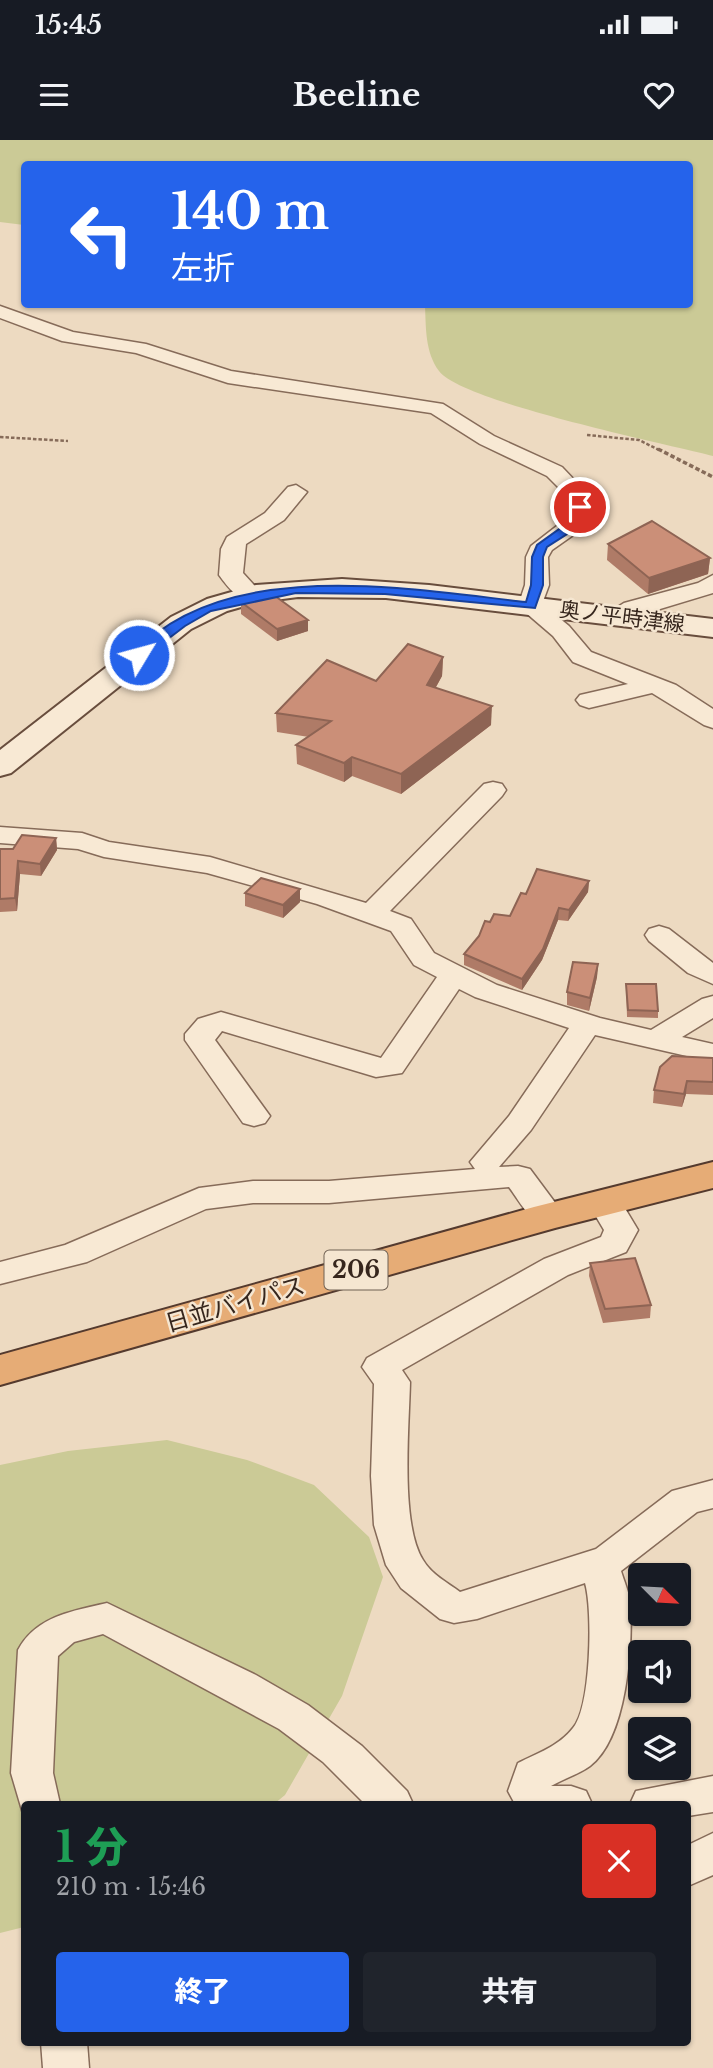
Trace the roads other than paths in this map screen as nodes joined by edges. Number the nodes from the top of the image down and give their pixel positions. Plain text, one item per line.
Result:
1 (0, 312) edge
2 (265, 382) junction
3 (246, 403) dead end
4 (296, 492) dead end
5 (713, 582) edge
6 (252, 596) junction
7 (530, 606) junction
8 (617, 615) junction
9 (713, 628) edge
10 (654, 685) junction
11 (589, 700) dead end
12 (713, 720) edge
13 (0, 766) edge
14 (493, 790) dead end
15 (0, 835) edge
16 (371, 914) junction
17 (659, 935) dead end
18 (454, 974) junction
19 (713, 975) edge
20 (713, 1004) edge
21 (587, 1024) junction
22 (654, 1041) junction
23 (713, 1054) edge
24 (254, 1116) dead end
25 (486, 1162) dead end
26 (713, 1175) edge
27 (605, 1203) junction
28 (548, 1216) junction
29 (0, 1273) edge
30 (0, 1370) edge
31 (713, 1494) edge
32 (599, 1563) junction
33 (713, 1794) edge
34 (37, 1801) edge
35 (389, 1801) edge
36 (539, 1801) edge
37 (670, 1801) edge
38 (713, 1851) edge
39 (691, 1866) edge
40 (64, 2046) edge
41 (66, 2068) edge

1 - 2 street
2 - 3 street
2 - 7 street
4 - 6 street
5 - 8 street
6 - 7 main road, 奥ノ平時津線
6 - 13 main road, 奥ノ平時津線
7 - 8 main road, 奥ノ平時津線
7 - 10 street
8 - 9 main road, 奥ノ平時津線
10 - 11 street
10 - 12 street
14 - 16 street
15 - 16 street
16 - 18 street
17 - 19 street
18 - 21 street
18 - 24 street
20 - 22 street
21 - 22 street
21 - 25 street
22 - 23 street
26 - 27 highway, 日並バイパス / 206
27 - 28 highway, 日並バイパス / 206
27 - 32 street
28 - 29 street
28 - 30 highway, 日並バイパス / 206
31 - 32 street
32 - 36 street
33 - 37 street
34 - 35 street
38 - 39 street
40 - 41 street

